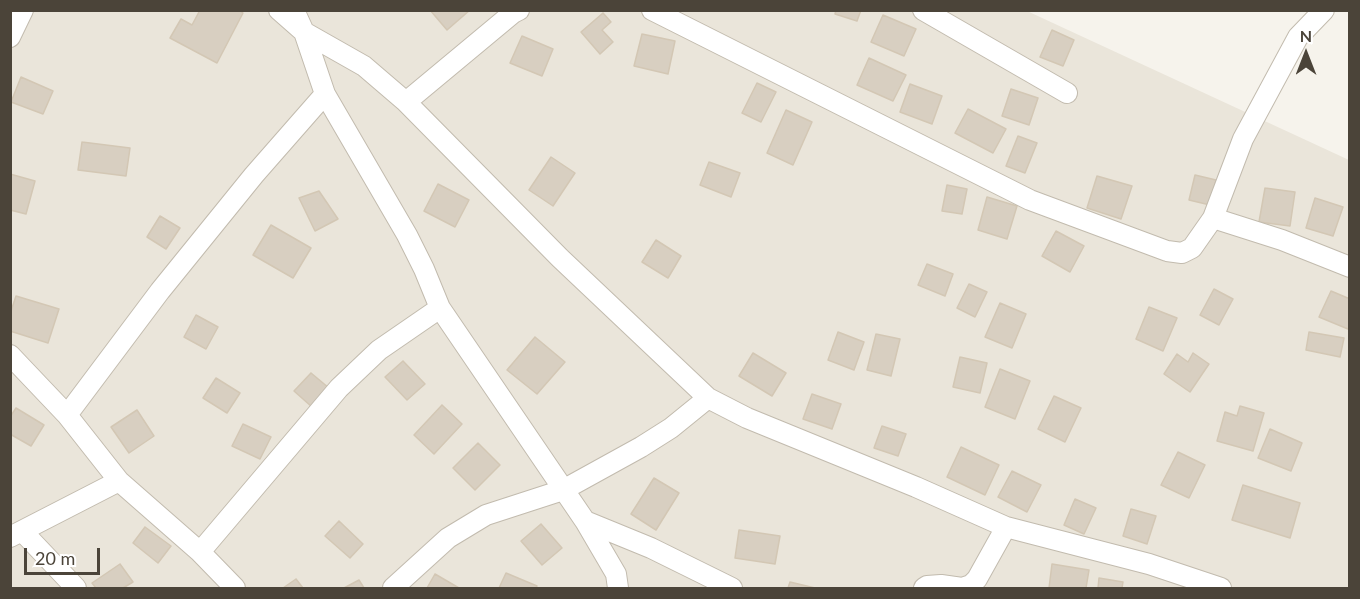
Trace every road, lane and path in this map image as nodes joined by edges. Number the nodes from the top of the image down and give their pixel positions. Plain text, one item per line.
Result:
1 (23, 10) edge
2 (279, 10) edge
3 (294, 10) edge
4 (519, 10) edge
5 (652, 10) edge
6 (923, 10) edge
7 (1324, 10) edge
8 (304, 32) junction
9 (10, 37) edge
10 (1067, 93) dead end
11 (325, 94) junction
12 (406, 102) junction
13 (1213, 218) junction
14 (1350, 267) edge
15 (440, 308) junction
16 (10, 355) edge
17 (708, 398) junction
18 (67, 415) junction
19 (119, 481) junction
20 (563, 490) junction
21 (585, 521) junction
22 (1006, 527) junction
23 (16, 534) edge
24 (200, 552) junction
25 (76, 588) edge
26 (235, 588) edge
27 (393, 588) edge
28 (618, 588) edge
29 (732, 588) edge
30 (924, 588) edge
31 (1221, 588) edge

1 - 9 street
2 - 8 street
3 - 8 street
4 - 12 street
5 - 13 street
6 - 10 street
7 - 13 street
8 - 11 street
8 - 12 street
11 - 15 street
11 - 18 street
12 - 17 street
13 - 14 street
15 - 20 street
15 - 24 street
16 - 18 street
17 - 20 street
17 - 22 street
18 - 19 street
19 - 23 street
19 - 24 street
20 - 21 street
20 - 27 street
21 - 28 street
21 - 29 street
22 - 30 street
22 - 31 street
23 - 25 street
24 - 26 street

